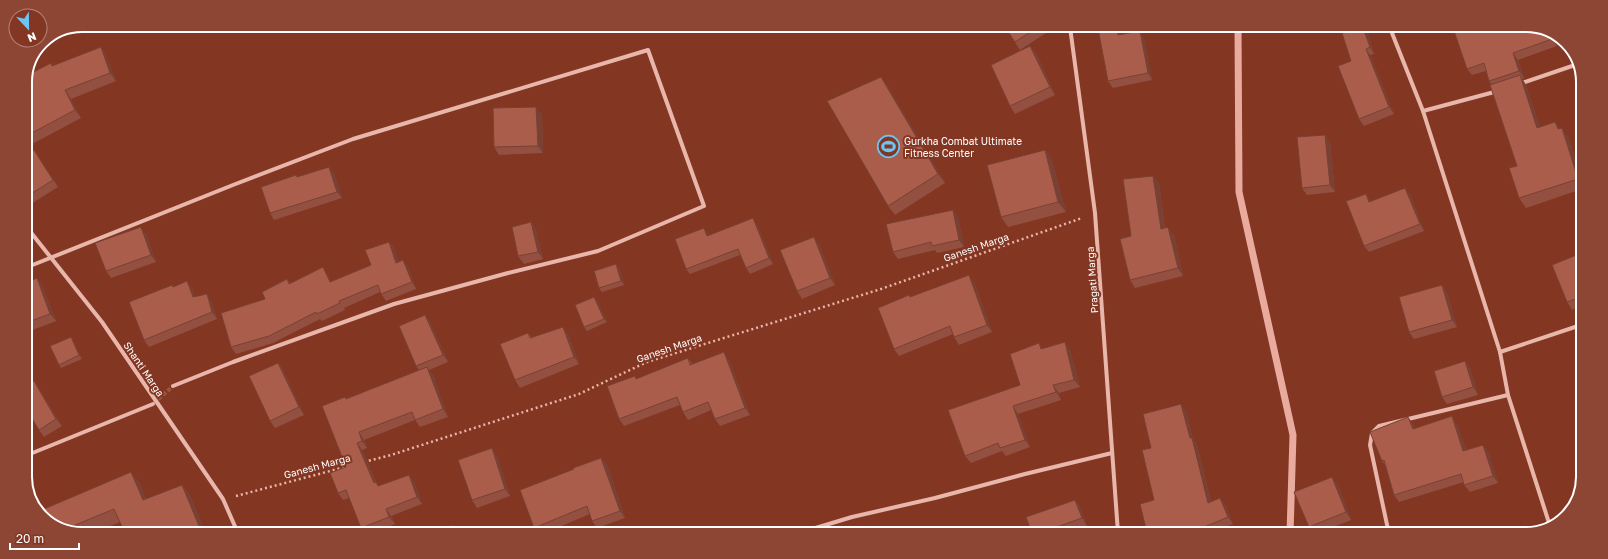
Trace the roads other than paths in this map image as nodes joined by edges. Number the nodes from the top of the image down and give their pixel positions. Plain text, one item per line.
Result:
1 (1071, 32) edge
2 (1392, 32) edge
3 (1573, 66) edge
4 (1513, 86) edge
5 (1505, 88) edge
6 (1423, 111) junction
7 (32, 234) edge
8 (50, 258) junction
9 (32, 265) edge
10 (1576, 327) edge
11 (1500, 352) junction
12 (173, 386) tunnel mouth
13 (1508, 395) junction
14 (153, 404) tunnel mouth
15 (32, 453) edge
16 (1112, 453) junction
17 (1549, 522) edge
18 (235, 527) edge
19 (817, 527) edge
20 (1118, 527) edge
21 (1388, 527) edge

1 - 16 street, Pragati Marga
2 - 6 street
3 - 4 street
5 - 6 street
6 - 11 street
7 - 8 street, Shanti Marga
8 - 9 street
8 - 12 street
8 - 18 street, Shanti Marga
10 - 11 street
11 - 13 street
13 - 17 street
13 - 21 street
14 - 15 street
16 - 19 street
16 - 20 street, Pragati Marga

